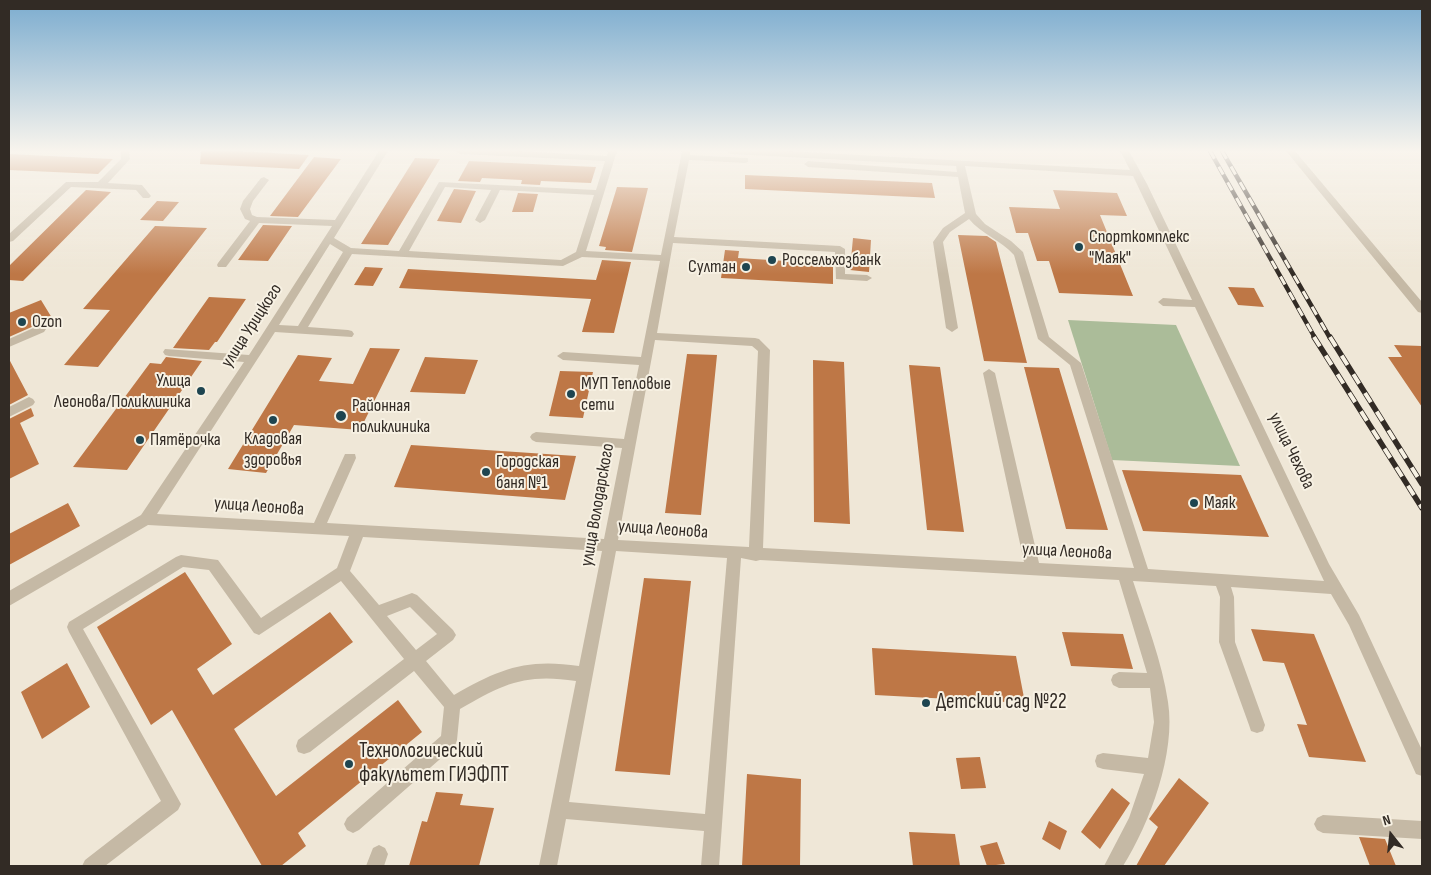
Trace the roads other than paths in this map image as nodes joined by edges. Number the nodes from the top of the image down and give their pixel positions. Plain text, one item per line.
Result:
1 (61, 192) edge
2 (143, 192) edge
3 (255, 192) edge
4 (358, 192) edge
5 (438, 192) edge
6 (495, 192) edge
7 (580, 192) edge
8 (678, 192) edge
9 (965, 192) edge
10 (1145, 192) edge
11 (1324, 192) edge
12 (600, 193) joint
13 (146, 196) dead end
14 (970, 214) junction
15 (256, 220) junction
16 (480, 220) dead end
17 (339, 223) junction
18 (328, 239) junction
19 (9, 240) edge
20 (668, 240) junction
21 (349, 251) junction
22 (402, 254) junction
23 (580, 254) junction
24 (665, 258) junction
25 (222, 265) dead end
26 (867, 278) dead end
27 (1163, 302) dead end
28 (1198, 304) junction
29 (1422, 309) edge
30 (272, 328) junction
31 (952, 328) dead end
32 (40, 329) dead end
33 (301, 330) junction
34 (348, 334) dead end
35 (649, 336) junction
36 (9, 343) edge
37 (168, 352) dead end
38 (563, 356) dead end
39 (252, 359) junction
40 (645, 361) junction
41 (989, 373) dead end
42 (30, 402) dead end
43 (9, 412) edge
44 (536, 437) dead end
45 (629, 444) junction
46 (350, 458) dead end
47 (146, 519) junction
48 (317, 530) junction
49 (358, 532) junction
50 (611, 545) junction
51 (734, 553) junction
52 (756, 554) junction
53 (1033, 569) junction
54 (342, 572) junction
55 (1124, 574) junction
56 (1143, 575) junction
57 (1222, 581) junction
58 (1336, 588) junction
59 (9, 599) edge
60 (376, 613) junction
61 (415, 660) junction
62 (586, 675) junction
63 (1119, 680) dead end
64 (1156, 681) junction
65 (452, 705) junction
66 (1257, 725) dead end
67 (304, 746) dead end
68 (1102, 761) dead end
69 (1155, 767) junction
70 (1422, 768) edge
71 (560, 810) junction
72 (353, 824) dead end
73 (713, 824) junction
74 (1323, 824) dead end
75 (1422, 830) edge
76 (90, 866) edge
77 (548, 866) edge
78 (710, 866) edge
79 (1113, 866) edge

1 - 19 street
2 - 13 street
3 - 15 street
4 - 17 street, улица Урицкого
5 - 22 street
6 - 16 street
7 - 12 street
8 - 20 street, улица Володарского
9 - 14 street
10 - 28 street, улица Чехова
11 - 29 street
12 - 23 street
14 - 31 street
14 - 56 street
15 - 17 street
15 - 25 street
17 - 18 street, улица Урицкого
18 - 21 street
18 - 30 street, улица Урицкого
20 - 24 street, улица Володарского
20 - 26 street
21 - 22 street
21 - 33 street
22 - 23 street
23 - 24 street
24 - 35 street, улица Володарского
27 - 28 street
28 - 58 street, улица Чехова
30 - 33 street
30 - 39 street, улица Урицкого
32 - 36 street
33 - 34 street
35 - 40 street, улица Володарского
35 - 52 street
37 - 39 street
38 - 40 street
39 - 47 street, улица Урицкого
40 - 45 street, улица Володарского
41 - 53 street
42 - 43 street
44 - 45 street
45 - 50 street, улица Володарского
46 - 48 street
47 - 48 street, улица Леонова
47 - 59 street
48 - 49 street, улица Леонова
49 - 50 street, улица Леонова
49 - 54 street
50 - 51 street, улица Леонова
50 - 62 street, улица Володарского
51 - 52 street, улица Леонова
51 - 73 street
52 - 53 street, улица Леонова
53 - 55 street, улица Леонова
54 - 60 street
54 - 76 street
55 - 56 street, улица Леонова
55 - 64 street
56 - 57 street, улица Леонова
57 - 58 street, улица Леонова
57 - 66 street
58 - 70 street, улица Чехова
60 - 61 street
60 - 61 street
61 - 65 street
61 - 67 street
62 - 65 street
62 - 71 street, улица Володарского
63 - 64 street
64 - 69 street
65 - 72 street
68 - 69 street
69 - 79 street
71 - 73 street
71 - 77 street, улица Володарского
73 - 78 street
74 - 75 street

